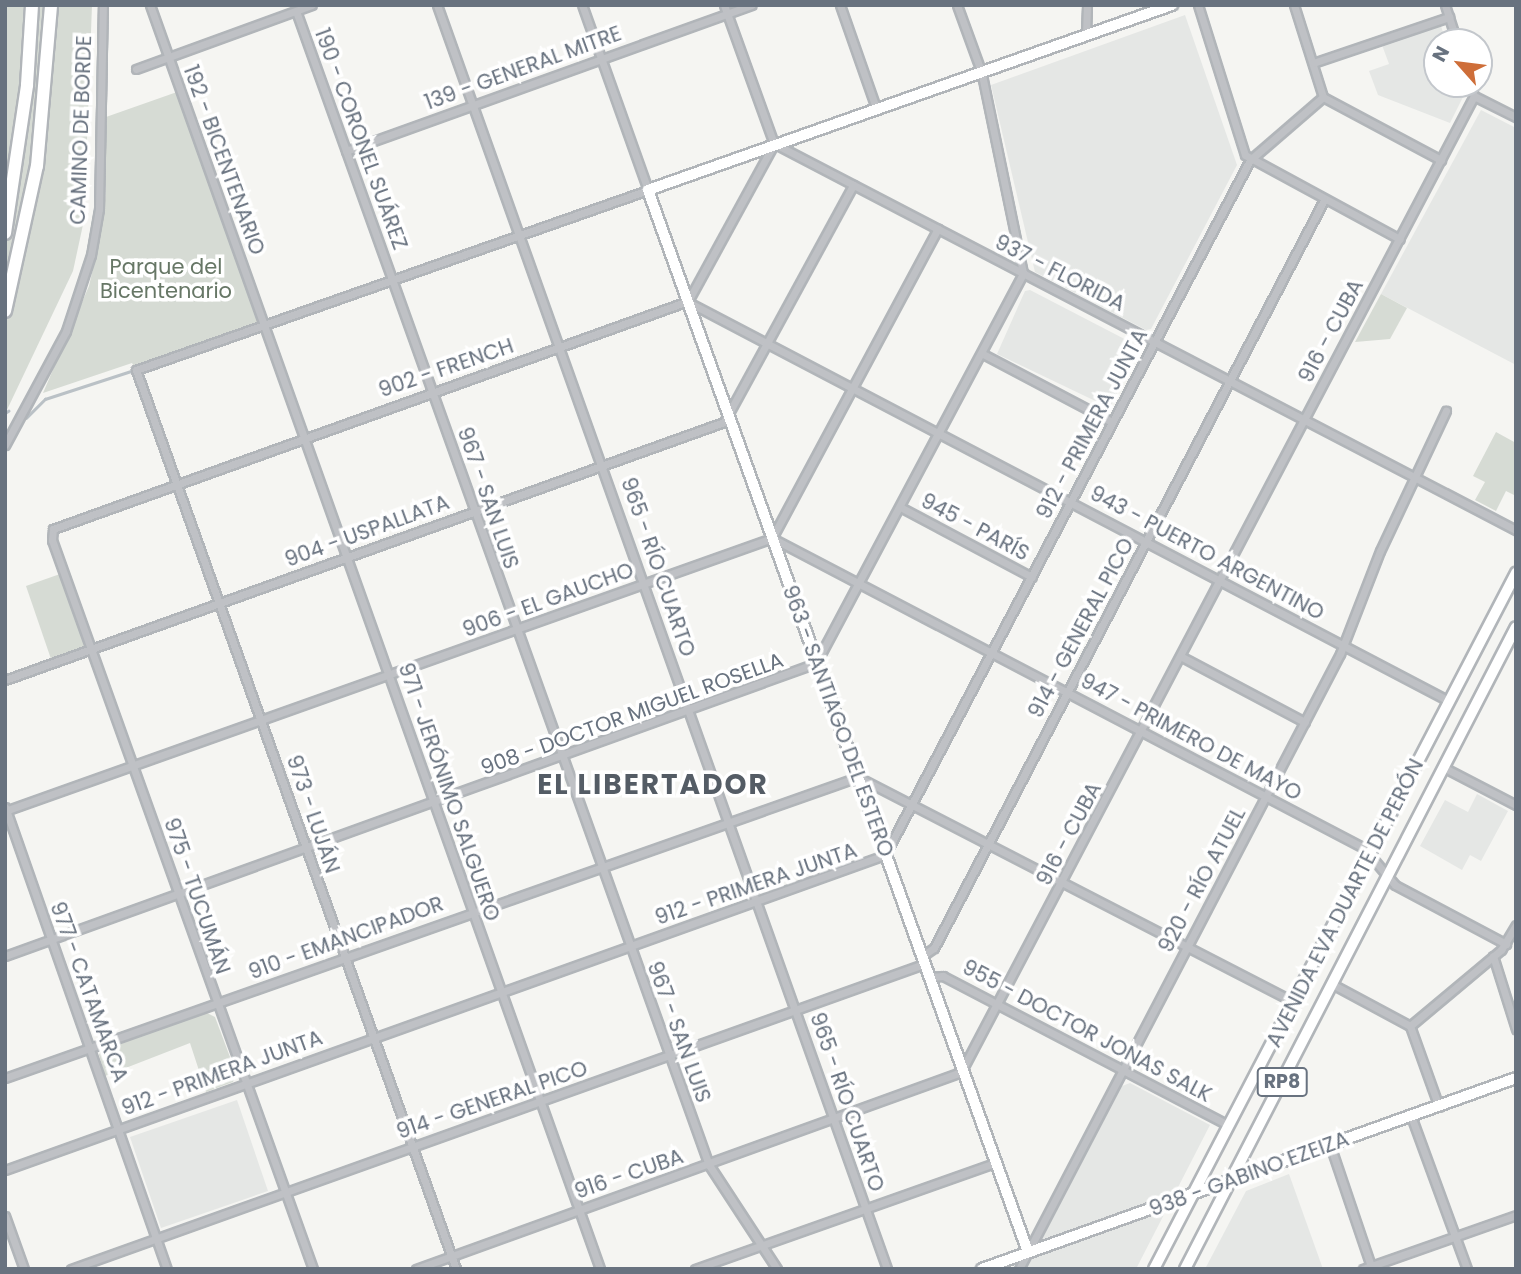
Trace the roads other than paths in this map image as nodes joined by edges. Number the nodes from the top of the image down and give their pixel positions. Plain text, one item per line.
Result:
1 (32, 5) edge
2 (51, 5) edge
3 (103, 5) edge
4 (150, 5) edge
5 (312, 5) edge
6 (437, 5) edge
7 (582, 5) edge
8 (724, 5) edge
9 (752, 5) edge
10 (840, 5) edge
11 (957, 5) edge
12 (1087, 5) edge
13 (1172, 5) edge
14 (1198, 5) edge
15 (1294, 5) edge
16 (1445, 5) edge
17 (296, 11) junction
18 (727, 14) junction
19 (1449, 18) junction
20 (1452, 28) edge
21 (1086, 34) junction
22 (169, 56) junction
23 (601, 59) junction
24 (1313, 63) junction
25 (136, 69) dead end
26 (981, 71) junction
27 (1323, 97) junction
28 (1473, 98) edge
29 (1478, 98) edge
30 (472, 104) junction
31 (876, 108) junction
32 (1516, 117) edge
33 (774, 144) junction
34 (346, 151) junction
35 (1248, 158) junction
36 (1441, 160) junction
37 (853, 185) junction
38 (648, 190) junction
39 (1324, 200) junction
40 (938, 229) junction
41 (5, 233) edge
42 (519, 234) junction
43 (1400, 239) junction
44 (1023, 273) junction
45 (392, 279) junction
46 (688, 301) junction
47 (5, 312) edge
48 (265, 326) junction
49 (1155, 341) junction
50 (770, 344) junction
51 (560, 347) junction
52 (983, 354) junction
53 (1230, 380) junction
54 (855, 389) junction
55 (432, 391) junction
56 (1446, 411) dead end
57 (729, 417) junction
58 (1304, 419) junction
59 (1112, 422) junction
60 (940, 433) junction
61 (303, 437) junction
62 (5, 445) edge
63 (603, 464) junction
64 (1416, 478) junction
65 (177, 483) junction
66 (1071, 501) junction
67 (902, 508) junction
68 (474, 512) junction
69 (1516, 530) edge
70 (51, 534) joint
71 (772, 538) junction
72 (1147, 541) junction
73 (347, 557) junction
74 (1516, 573) edge
75 (1032, 577) junction
76 (1222, 580) junction
77 (645, 584) junction
78 (861, 584) junction
79 (218, 602) junction
80 (1515, 629) edge
81 (516, 630) junction
82 (1345, 645) junction
83 (92, 648) junction
84 (992, 653) junction
85 (1182, 657) junction
86 (816, 663) junction
87 (389, 675) junction
88 (5, 680) edge
89 (1067, 691) junction
90 (1449, 701) junction
91 (690, 712) junction
92 (261, 720) junction
93 (1305, 722) junction
94 (1143, 732) junction
95 (563, 758) junction
96 (133, 766) junction
97 (1443, 767) junction
98 (858, 777) junction
99 (1266, 796) junction
100 (435, 803) junction
101 (912, 804) junction
102 (1516, 805) edge
103 (6, 809) edge
104 (727, 820) junction
105 (988, 843) junction
106 (306, 848) junction
107 (886, 855) junction
108 (1371, 855) junction
109 (600, 866) junction
110 (1387, 878) junction
111 (1064, 883) junction
112 (180, 895) junction
113 (757, 901) junction
114 (473, 912) junction
115 (1516, 925) edge
116 (52, 940) junction
117 (1506, 944) junction
118 (629, 947) junction
119 (1186, 947) junction
120 (5, 956) edge
121 (1493, 956) junction
122 (344, 957) junction
123 (923, 960) junction
124 (929, 977) junction
125 (1332, 984) junction
126 (501, 993) junction
127 (1294, 1002) junction
128 (216, 1003) junction
129 (999, 1005) junction
130 (796, 1011) junction
131 (1410, 1026) junction
132 (1516, 1029) edge
133 (373, 1038) junction
134 (90, 1048) junction
135 (668, 1056) junction
136 (1123, 1070) junction
137 (961, 1072) junction
138 (5, 1079) edge
139 (1516, 1079) edge
140 (245, 1083) junction
141 (540, 1102) junction
142 (1438, 1107) junction
143 (1411, 1116) junction
144 (834, 1120) junction
145 (1228, 1125) junction
146 (119, 1129) junction
147 (1330, 1146) junction
148 (412, 1147) junction
149 (994, 1163) junction
150 (709, 1165) junction
151 (5, 1170) edge
152 (1232, 1180) junction
153 (286, 1193) junction
154 (1193, 1195) junction
155 (866, 1209) junction
156 (580, 1210) junction
157 (1516, 1215) edge
158 (5, 1216) edge
159 (1455, 1237) junction
160 (156, 1238) junction
161 (761, 1245) junction
162 (1028, 1252) junction
163 (451, 1256) junction
164 (1367, 1267) edge
165 (24, 1269) edge
166 (71, 1269) edge
167 (167, 1269) edge
168 (313, 1269) edge
169 (416, 1269) edge
170 (456, 1269) edge
171 (600, 1269) edge
172 (695, 1269) edge
173 (778, 1269) edge
174 (887, 1269) edge
175 (982, 1269) edge
176 (1019, 1269) edge
177 (1154, 1269) edge
178 (1185, 1269) edge
179 (1467, 1269) edge

1 - 41 highway
2 - 47 highway
3 - 62 street, CAMINO DE BORDE
4 - 22 street, 192 - BICENTENARIO
5 - 17 street
6 - 30 street, 965 - RÍO CUARTO
7 - 23 street
8 - 18 street
9 - 18 street, 139 - GENERAL MITRE
10 - 31 street
11 - 26 street
12 - 21 street
13 - 21 street
14 - 35 street
15 - 24 street
16 - 19 street
17 - 22 street
17 - 34 street, 190 - CORONEL SUÁREZ
18 - 23 street, 139 - GENERAL MITRE
18 - 33 street
19 - 20 street
19 - 24 street
21 - 26 street
22 - 25 street
22 - 48 street, 192 - BICENTENARIO
23 - 30 street, 139 - GENERAL MITRE
23 - 38 street
24 - 27 street
26 - 31 street
26 - 44 street
27 - 35 street, 912 - PRIMERA JUNTA
27 - 36 street
28 - 36 street, 916 - CUBA
29 - 32 street
30 - 34 street, 139 - GENERAL MITRE
30 - 42 street, 965 - RÍO CUARTO
31 - 33 street
33 - 37 street, 937 - FLORIDA
33 - 38 street
33 - 46 street
34 - 45 street, 190 - CORONEL SUÁREZ
35 - 39 street
35 - 49 street, 912 - PRIMERA JUNTA
36 - 43 street, 916 - CUBA
37 - 40 street, 937 - FLORIDA
37 - 50 street
38 - 42 street
38 - 46 street, 963 - SANTIAGO DEL ESTERO
39 - 43 street
39 - 53 street, 914 - GENERAL PICO
40 - 44 street, 937 - FLORIDA
40 - 54 street
42 - 45 street
42 - 51 street, 965 - RÍO CUARTO
43 - 58 street, 916 - CUBA
44 - 49 street, 937 - FLORIDA
44 - 52 street, 908 - DOCTOR MIGUEL ROSELLA
45 - 48 street
45 - 55 street, 967 - SAN LUIS
46 - 50 street, 943 - PUERTO ARGENTINO
46 - 51 street, 902 - FRENCH
46 - 57 street, 963 - SANTIAGO DEL ESTERO
48 - 61 street, 971 - JERÓNIMO SALGUERO
48 - 65 street, 973 - LUJÁN
49 - 53 street, 937 - FLORIDA
49 - 59 street, 912 - PRIMERA JUNTA
50 - 54 street, 943 - PUERTO ARGENTINO
50 - 57 street
51 - 55 street, 902 - FRENCH
51 - 63 street, 965 - RÍO CUARTO
52 - 59 street
52 - 60 street, 908 - DOCTOR MIGUEL ROSELLA
53 - 58 street, 937 - FLORIDA
53 - 72 street, 914 - GENERAL PICO
54 - 60 street, 943 - PUERTO ARGENTINO
54 - 71 street
55 - 61 street, 902 - FRENCH
55 - 68 street, 967 - SAN LUIS
56 - 64 street, 920 - RÍO ATUEL
57 - 63 street, 904 - USPALLATA
57 - 71 street, 963 - SANTIAGO DEL ESTERO
58 - 64 street, 937 - FLORIDA
58 - 76 street, 916 - CUBA
59 - 66 street, 912 - PRIMERA JUNTA
60 - 66 street, 943 - PUERTO ARGENTINO
60 - 67 street, 908 - DOCTOR MIGUEL ROSELLA
61 - 65 street, 902 - FRENCH
61 - 73 street, 971 - JERÓNIMO SALGUERO
63 - 68 street, 904 - USPALLATA
63 - 77 street, 965 - RÍO CUARTO
64 - 69 street, 937 - FLORIDA
64 - 82 street, 920 - RÍO ATUEL
65 - 70 street, 902 - FRENCH
65 - 79 street, 973 - LUJÁN
66 - 72 street, 943 - PUERTO ARGENTINO
66 - 75 street, 912 - PRIMERA JUNTA
67 - 75 street, 945 - PARÍS
67 - 78 street, 908 - DOCTOR MIGUEL ROSELLA
68 - 73 street, 904 - USPALLATA
68 - 81 street, 967 - SAN LUIS
70 - 83 street, 975 - TUCUMÁN
71 - 77 street, 906 - EL GAUCHO
71 - 78 street, 947 - PRIMERO DE MAYO
71 - 86 street, 963 - SANTIAGO DEL ESTERO
72 - 76 street, 943 - PUERTO ARGENTINO
72 - 89 street, 914 - GENERAL PICO
73 - 79 street, 904 - USPALLATA
73 - 87 street, 971 - JERÓNIMO SALGUERO
74 - 90 main road, AVENIDA EVA DUARTE DE PERÓN / RP8
75 - 84 street, 912 - PRIMERA JUNTA
76 - 82 street, 943 - PUERTO ARGENTINO
76 - 85 street, 916 - CUBA
77 - 81 street, 906 - EL GAUCHO
77 - 91 street, 965 - RÍO CUARTO
78 - 84 street, 947 - PRIMERO DE MAYO
78 - 86 street, 908 - DOCTOR MIGUEL ROSELLA
79 - 83 street, 904 - USPALLATA
79 - 92 street, 973 - LUJÁN
80 - 97 main road, AVENIDA EVA DUARTE DE PERÓN / RP8
81 - 87 street, 906 - EL GAUCHO
81 - 95 street, 967 - SAN LUIS
82 - 90 street, 943 - PUERTO ARGENTINO
82 - 93 street, 920 - RÍO ATUEL
83 - 88 street, 904 - USPALLATA
83 - 96 street, 975 - TUCUMÁN
84 - 89 street, 947 - PRIMERO DE MAYO
84 - 101 street, 912 - PRIMERA JUNTA
85 - 93 street
85 - 94 street, 916 - CUBA
86 - 91 street, 908 - DOCTOR MIGUEL ROSELLA
86 - 98 street, 963 - SANTIAGO DEL ESTERO
87 - 92 street, 906 - EL GAUCHO
87 - 100 street, 971 - JERÓNIMO SALGUERO
89 - 94 street, 947 - PRIMERO DE MAYO
89 - 105 street, 914 - GENERAL PICO
90 - 108 main road, AVENIDA EVA DUARTE DE PERÓN / RP8
91 - 95 street, 908 - DOCTOR MIGUEL ROSELLA
91 - 104 street, 965 - RÍO CUARTO
92 - 96 street, 906 - EL GAUCHO
92 - 106 street, 973 - LUJÁN
93 - 99 street, 920 - RÍO ATUEL
94 - 99 street, 947 - PRIMERO DE MAYO
94 - 111 street, 916 - CUBA
95 - 100 street, 908 - DOCTOR MIGUEL ROSELLA
95 - 109 street, 967 - SAN LUIS
96 - 103 street, 906 - EL GAUCHO
96 - 112 street, 975 - TUCUMÁN
97 - 102 street
97 - 110 main road, AVENIDA EVA DUARTE DE PERÓN / RP8
98 - 101 street
98 - 104 street, 910 - EMANCIPADOR
98 - 107 street, 963 - SANTIAGO DEL ESTERO
99 - 108 street, 947 - PRIMERO DE MAYO
99 - 119 street, 920 - RÍO ATUEL
100 - 106 street, 908 - DOCTOR MIGUEL ROSELLA
100 - 114 street, 971 - JERÓNIMO SALGUERO
101 - 105 street
101 - 107 street, 912 - PRIMERA JUNTA
103 - 116 street, 977 - CATAMARCA
104 - 109 street, 910 - EMANCIPADOR
104 - 113 street, 965 - RÍO CUARTO
105 - 111 street
105 - 123 street, 914 - GENERAL PICO
106 - 112 street, 908 - DOCTOR MIGUEL ROSELLA
106 - 122 street, 973 - LUJÁN
107 - 113 street, 912 - PRIMERA JUNTA
107 - 123 street, 963 - SANTIAGO DEL ESTERO
108 - 110 street, 947 - PRIMERO DE MAYO
108 - 127 main road, AVENIDA EVA DUARTE DE PERÓN / RP8
109 - 114 street, 910 - EMANCIPADOR
109 - 118 street, 967 - SAN LUIS
110 - 117 street, 947 - PRIMERO DE MAYO
110 - 125 main road, AVENIDA EVA DUARTE DE PERÓN / RP8
111 - 119 street
111 - 129 street, 916 - CUBA
112 - 116 street, 908 - DOCTOR MIGUEL ROSELLA
112 - 128 street, 975 - TUCUMÁN
113 - 118 street, 912 - PRIMERA JUNTA
113 - 130 street, 965 - RÍO CUARTO
114 - 122 street, 910 - EMANCIPADOR
114 - 126 street, 971 - JERÓNIMO SALGUERO
115 - 117 street
116 - 120 street, 908 - DOCTOR MIGUEL ROSELLA
116 - 134 street, 977 - CATAMARCA
117 - 121 street
118 - 126 street, 912 - PRIMERA JUNTA
118 - 135 street, 967 - SAN LUIS
119 - 127 street
119 - 136 street, 920 - RÍO ATUEL
121 - 131 street
121 - 132 street
122 - 128 street, 910 - EMANCIPADOR
122 - 133 street, 973 - LUJÁN
123 - 124 street, 963 - SANTIAGO DEL ESTERO
123 - 130 street, 914 - GENERAL PICO
124 - 129 street, 955 - DOCTOR JONAS SALK
124 - 137 street, 963 - SANTIAGO DEL ESTERO
125 - 131 street
125 - 152 main road, AVENIDA EVA DUARTE DE PERÓN / RP8
126 - 133 street, 912 - PRIMERA JUNTA
126 - 141 street, 971 - JERÓNIMO SALGUERO
127 - 145 main road, AVENIDA EVA DUARTE DE PERÓN / RP8
128 - 134 street, 910 - EMANCIPADOR
128 - 140 street, 975 - TUCUMÁN
129 - 136 street, 955 - DOCTOR JONAS SALK
129 - 137 street, 916 - CUBA
130 - 135 street, 914 - GENERAL PICO
130 - 144 street, 965 - RÍO CUARTO
131 - 142 street
133 - 140 street, 912 - PRIMERA JUNTA
133 - 148 street, 973 - LUJÁN
134 - 138 street, 910 - EMANCIPADOR
134 - 146 street, 977 - CATAMARCA
135 - 141 street, 914 - GENERAL PICO
135 - 150 street, 967 - SAN LUIS
136 - 145 street, 955 - DOCTOR JONAS SALK
136 - 162 street, 920 - RÍO ATUEL
137 - 144 street, 916 - CUBA
137 - 149 street, 963 - SANTIAGO DEL ESTERO
139 - 142 street, 938 - GABINO EZEIZA
140 - 146 street, 912 - PRIMERA JUNTA
140 - 153 street, 975 - TUCUMÁN
141 - 148 street, 914 - GENERAL PICO
141 - 156 street, 971 - JERÓNIMO SALGUERO
142 - 143 street, 938 - GABINO EZEIZA
143 - 147 street, 938 - GABINO EZEIZA
143 - 159 street
144 - 150 street, 916 - CUBA
144 - 155 street, 965 - RÍO CUARTO
145 - 154 main road, AVENIDA EVA DUARTE DE PERÓN / RP8
146 - 151 street, 912 - PRIMERA JUNTA
146 - 160 street, 977 - CATAMARCA
147 - 152 street, 938 - GABINO EZEIZA
147 - 164 street
148 - 153 street, 914 - GENERAL PICO
148 - 163 street, 973 - LUJÁN
149 - 155 street
149 - 162 street, 963 - SANTIAGO DEL ESTERO
150 - 156 street, 916 - CUBA
150 - 161 street, 967 - SAN LUIS
152 - 154 street, 938 - GABINO EZEIZA
152 - 178 main road, AVENIDA EVA DUARTE DE PERÓN / RP8
153 - 160 street, 914 - GENERAL PICO
153 - 168 street, 975 - TUCUMÁN
154 - 162 street, 938 - GABINO EZEIZA
154 - 177 main road, AVENIDA EVA DUARTE DE PERÓN / RP8
155 - 161 street
155 - 174 street, 965 - RÍO CUARTO
156 - 163 street, 916 - CUBA
156 - 171 street, 971 - JERÓNIMO SALGUERO
157 - 159 street
158 - 165 street
159 - 164 street
159 - 179 street
160 - 166 street, 914 - GENERAL PICO
160 - 167 street, 977 - CATAMARCA
161 - 172 street
161 - 173 street, 967 - SAN LUIS
162 - 175 street, 938 - GABINO EZEIZA
162 - 176 street, 920 - RÍO ATUEL
163 - 169 street, 916 - CUBA
163 - 170 street, 973 - LUJÁN

